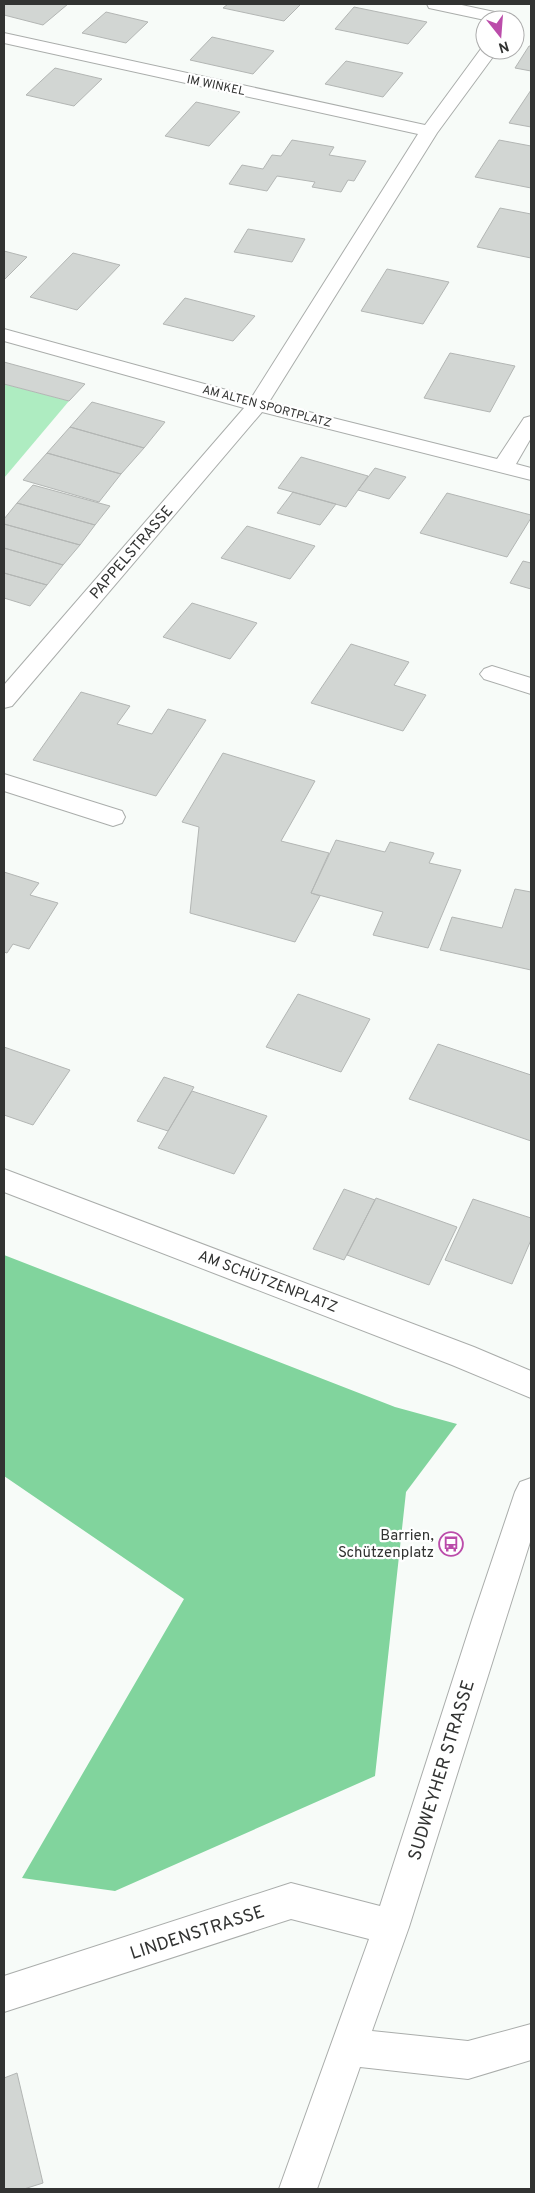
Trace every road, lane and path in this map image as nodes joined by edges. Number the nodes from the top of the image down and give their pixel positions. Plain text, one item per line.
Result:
1 (435, 4) edge
2 (475, 12) edge
3 (4, 38) edge
4 (481, 60) edge
5 (428, 131) junction
6 (4, 335) edge
7 (258, 405) junction
8 (531, 422) edge
9 (503, 466) junction
10 (531, 474) edge
11 (492, 674) dead end
12 (531, 686) edge
13 (4, 700) edge
14 (4, 782) edge
15 (113, 817) dead end
16 (4, 1180) edge
17 (531, 1385) edge
18 (531, 1492) edge
19 (391, 1926) junction
20 (4, 1994) edge
21 (531, 2042) edge
22 (348, 2047) junction
23 (298, 2189) edge

1 - 2 street
3 - 5 street, IM WINKEL
4 - 5 street
5 - 7 street
6 - 7 street, AM ALTEN SPORTPLATZ
7 - 9 street, AM ALTEN SPORTPLATZ
7 - 13 street, PAPPELSTRASSE
8 - 9 street
9 - 10 street, AM ALTEN SPORTPLATZ
11 - 12 street
14 - 15 street
16 - 17 street, AM SCHÜTZENPLATZ
18 - 19 street, SUDWEYHER STRASSE
19 - 20 street, LINDENSTRASSE
19 - 22 street, SUDWEYHER STRASSE
21 - 22 street
22 - 23 street, SUDWEYHER STRASSE

